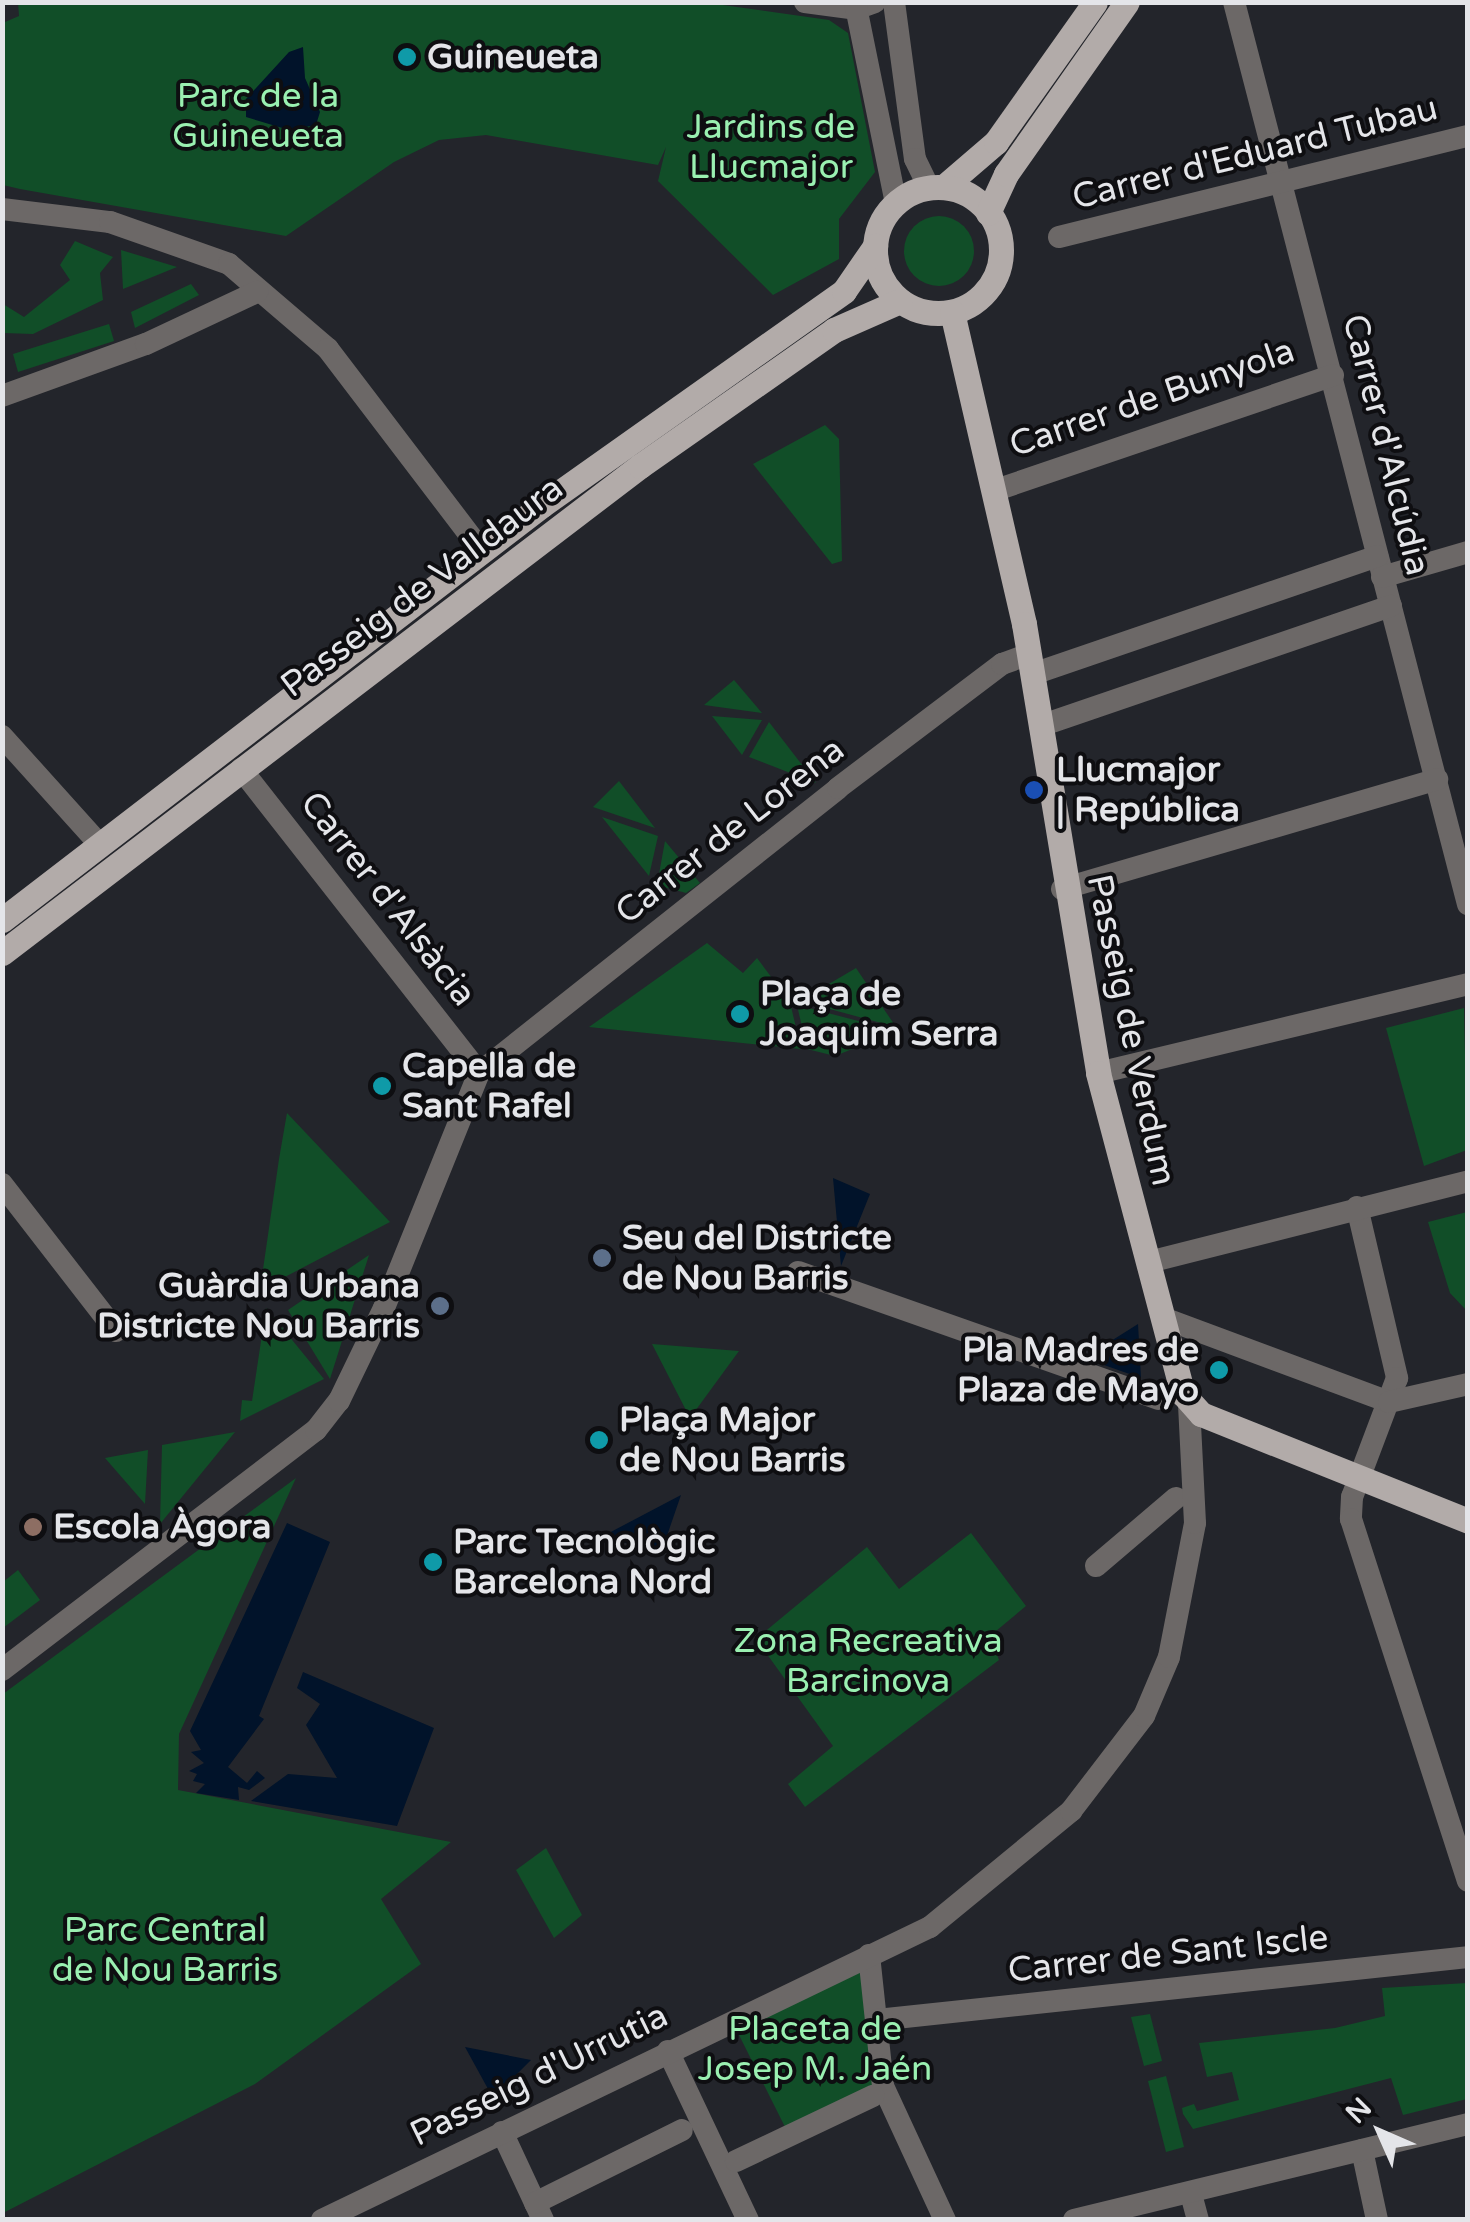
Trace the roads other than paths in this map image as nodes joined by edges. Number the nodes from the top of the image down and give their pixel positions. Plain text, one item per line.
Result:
1 (805, 2) edge
2 (894, 2) edge
3 (1095, 2) edge
4 (1127, 2) edge
5 (1234, 2) edge
6 (862, 5) edge
7 (1468, 136) edge
8 (1282, 181) junction
9 (937, 185) junction
10 (896, 204) junction
11 (2, 209) edge
12 (988, 213) junction
13 (1059, 237) dead end
14 (876, 246) junction
15 (256, 292) junction
16 (900, 301) junction
17 (952, 312) junction
18 (1333, 374) junction
19 (2, 396) edge
20 (996, 490) junction
21 (1468, 552) edge
22 (490, 561) junction
23 (1380, 566) junction
24 (1391, 606) junction
25 (1031, 664) junction
26 (1040, 726) junction
27 (2, 736) edge
28 (225, 748) junction
29 (241, 769) junction
30 (1437, 778) junction
31 (100, 845) junction
32 (1062, 888) junction
33 (1468, 904) edge
34 (2, 920) edge
35 (2, 953) edge
36 (1468, 984) edge
37 (478, 1073) junction
38 (1098, 1073) junction
39 (1468, 1182) edge
40 (2, 1184) edge
41 (1357, 1207) junction
42 (1149, 1262) junction
43 (798, 1272) dead end
44 (1166, 1319) junction
45 (116, 1331) dead end
46 (1468, 1384) edge
47 (1158, 1399) dead end
48 (1389, 1402) junction
49 (1190, 1406) junction
50 (1360, 1476) junction
51 (1176, 1498) dead end
52 (1468, 1521) edge
53 (1096, 1566) dead end
54 (2, 1670) edge
55 (1466, 1868) edge
56 (869, 1955) junction
57 (1468, 1957) edge
58 (877, 2020) junction
59 (668, 2051) junction
60 (872, 2096) dead end
61 (1468, 2124) edge
62 (682, 2130) dead end
63 (502, 2132) junction
64 (1362, 2150) junction
65 (736, 2161) dead end
66 (1191, 2194) junction
67 (539, 2211) edge
68 (350, 2213) edge
69 (322, 2220) edge
70 (748, 2220) edge
71 (945, 2220) edge
72 (1074, 2220) edge
73 (1198, 2220) edge
74 (1377, 2220) edge

1 - 6 street
2 - 9 street
3 - 9 main road
4 - 12 main road
5 - 8 street, Carrer d'Alcúdia
6 - 10 street
7 - 8 street, Carrer d'Eduard Tubau
8 - 13 street, Carrer d'Eduard Tubau
8 - 18 street, Carrer d'Alcúdia
9 - 10 main road
9 - 12 main road
10 - 14 main road
11 - 15 street
12 - 17 main road
14 - 16 main road
14 - 22 main road, Passeig de Valldaura
15 - 19 street
15 - 22 street
16 - 17 main road
16 - 22 main road, Passeig de Valldaura
17 - 20 main road, Passeig de Verdum
18 - 20 street, Carrer de Bunyola
18 - 23 street, Carrer d'Alcúdia
20 - 25 main road, Passeig de Verdum
21 - 23 street, Carrer de Lorena
22 - 28 main road, Passeig de Valldaura
22 - 29 main road, Passeig de Valldaura
23 - 24 street, Carrer d'Alcúdia
23 - 25 street, Carrer de Lorena
24 - 26 street
24 - 30 street, Carrer d'Alcúdia
25 - 26 main road, Passeig de Verdum
25 - 37 street, Carrer de Lorena
26 - 32 main road, Passeig de Verdum
27 - 31 street
28 - 29 main road
28 - 31 main road, Passeig de Valldaura
29 - 35 main road, Passeig de Valldaura
29 - 37 street, Carrer d'Alsàcia
30 - 32 street
30 - 33 street, Carrer d'Alcúdia
31 - 34 main road, Passeig de Valldaura
32 - 38 main road, Passeig de Verdum
36 - 38 street
37 - 54 street
38 - 42 main road, Passeig de Verdum
39 - 41 street
40 - 45 street
41 - 42 street
41 - 48 street
42 - 44 main road, Passeig de Verdum
43 - 47 street
44 - 48 street
44 - 49 main road, Passeig de Verdum
46 - 48 street
48 - 50 street
49 - 50 main road
49 - 56 street, Passeig d'Urrutia
50 - 52 main road
50 - 55 street
51 - 53 street
56 - 58 street
56 - 59 street, Passeig d'Urrutia
57 - 58 street, Carrer de Sant Iscle
58 - 71 street
59 - 63 street, Passeig d'Urrutia
59 - 70 street
60 - 65 street
61 - 64 street
62 - 67 street
63 - 67 street
63 - 68 street, Passeig d'Urrutia
64 - 66 street
64 - 74 street
66 - 72 street
66 - 73 street
68 - 69 street, Passeig d'Urrutia

